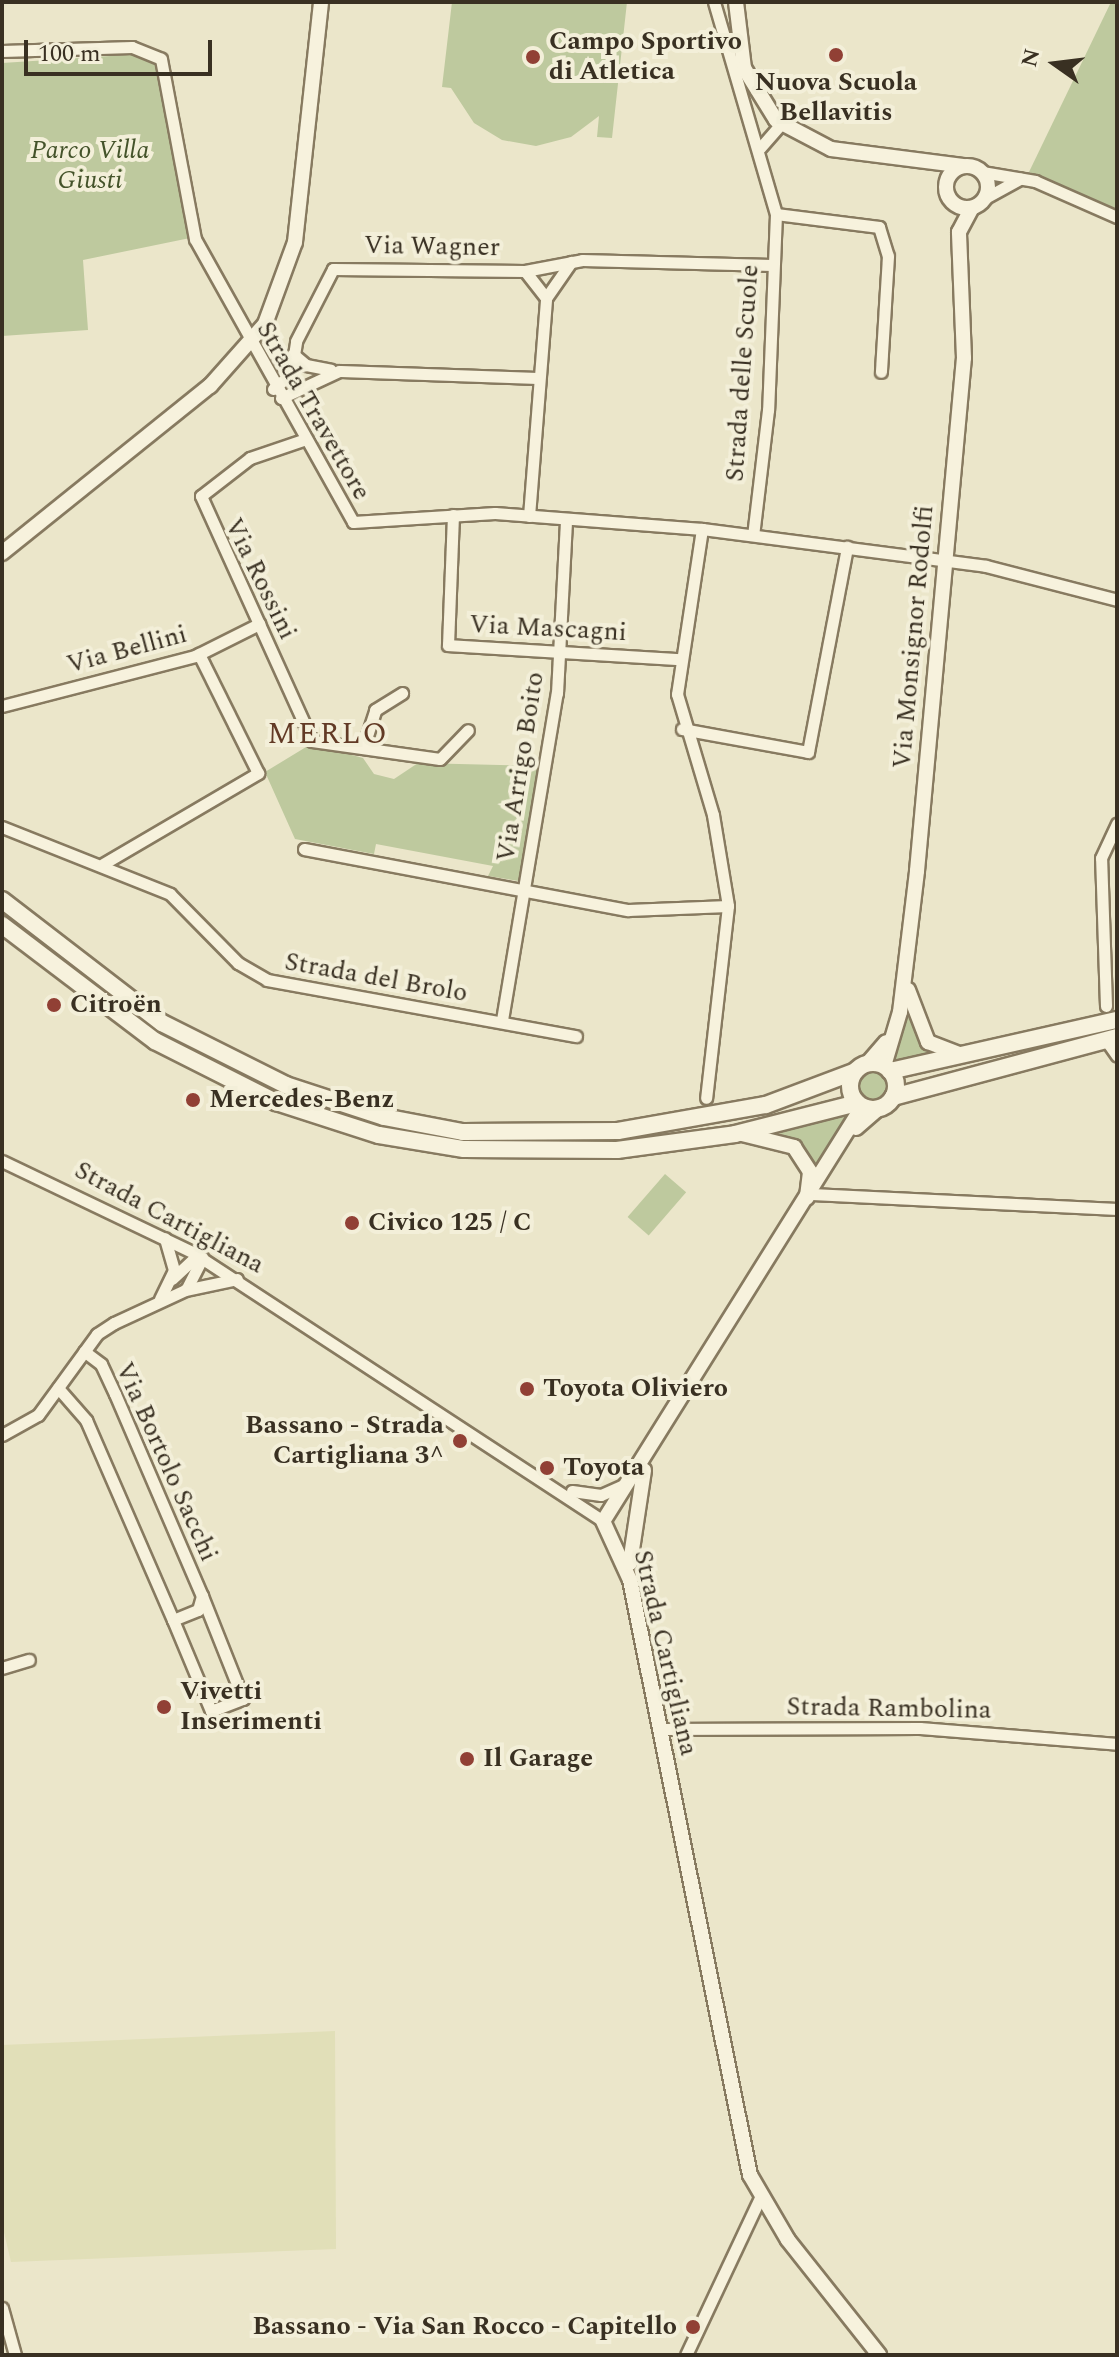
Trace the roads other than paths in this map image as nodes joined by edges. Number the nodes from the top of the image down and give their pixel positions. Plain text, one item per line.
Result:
1 (321, 2) edge
2 (714, 2) edge
3 (736, 4) edge
4 (717, 16) junction
5 (2, 51) edge
6 (781, 124) junction
7 (760, 148) junction
8 (927, 162) junction
9 (963, 166) junction
10 (982, 172) junction
11 (1020, 179) junction
12 (946, 189) junction
13 (987, 197) junction
14 (953, 203) junction
15 (972, 208) junction
16 (776, 214) junction
17 (1117, 217) edge
18 (959, 244) junction
19 (572, 261) junction
20 (772, 265) junction
21 (525, 271) junction
22 (546, 298) junction
23 (249, 348) junction
24 (293, 354) junction
25 (339, 371) junction
26 (881, 372) dead end
27 (539, 378) junction
28 (277, 394) junction
29 (303, 440) junction
30 (453, 515) junction
31 (529, 516) junction
32 (566, 519) junction
33 (702, 529) junction
34 (753, 535) junction
35 (847, 547) junction
36 (2, 553) edge
37 (944, 563) junction
38 (1117, 600) edge
39 (259, 624) junction
40 (560, 653) junction
41 (199, 654) junction
42 (679, 659) junction
43 (402, 693) dead end
44 (2, 706) edge
45 (682, 729) junction
46 (468, 730) dead end
47 (363, 748) junction
48 (1117, 823) edge
49 (2, 827) edge
50 (304, 849) dead end
51 (103, 864) junction
52 (524, 889) junction
53 (2, 900) edge
54 (728, 906) junction
55 (2, 925) edge
56 (906, 977) junction
57 (1106, 1006) dead end
58 (502, 1020) junction
59 (1117, 1020) edge
60 (576, 1036) dead end
61 (1111, 1039) edge
62 (972, 1056) junction
63 (1117, 1056) edge
64 (874, 1068) junction
65 (893, 1097) junction
66 (706, 1098) dead end
67 (866, 1106) junction
68 (735, 1134) junction
69 (2, 1161) edge
70 (808, 1200) junction
71 (1117, 1209) edge
72 (165, 1237) junction
73 (200, 1257) junction
74 (237, 1279) junction
75 (172, 1280) junction
76 (185, 1290) junction
77 (159, 1299) junction
78 (84, 1351) junction
79 (58, 1388) junction
80 (2, 1435) edge
81 (647, 1457) junction
82 (636, 1476) junction
83 (560, 1487) junction
84 (603, 1521) junction
85 (630, 1580) junction
86 (202, 1596) junction
87 (173, 1620) junction
88 (29, 1660) dead end
89 (2, 1668) edge
90 (660, 1729) junction
91 (1117, 1744) edge
92 (760, 2198) junction
93 (2, 2308) edge
94 (15, 2355) edge
95 (686, 2355) edge
96 (879, 2355) edge

1 - 23 street
2 - 4 street, Strada delle Scuole
3 - 4 street
3 - 6 street
4 - 7 street, Strada delle Scuole
5 - 23 street, Strada Travettore
6 - 7 street
6 - 8 street
7 - 16 street, Strada delle Scuole
8 - 9 street
8 - 12 street, Via Monsignor Rodolfi
9 - 10 street
9 - 12 street
10 - 11 street
10 - 13 street
11 - 13 street
11 - 17 street
12 - 14 street, Via Monsignor Rodolfi
13 - 15 street
14 - 15 street
14 - 18 street, Via Monsignor Rodolfi
15 - 18 street, Via Monsignor Rodolfi
16 - 20 street, Strada delle Scuole
16 - 26 street
18 - 37 street, Via Monsignor Rodolfi
19 - 20 street, Via Wagner
19 - 21 street, Via Wagner
19 - 22 street
20 - 34 street, Strada delle Scuole
21 - 22 street, Via Wagner
21 - 24 street, Via Wagner
22 - 27 street
23 - 28 street, Strada Travettore
23 - 36 street
24 - 25 street
24 - 28 street, Via Wagner
25 - 27 street
25 - 28 street
27 - 31 street
28 - 29 street, Strada Travettore
29 - 30 street, Strada Travettore
29 - 39 street, Via Rossini
30 - 31 street, Strada Travettore
30 - 40 street, Via Mascagni
31 - 32 street, Strada Travettore
32 - 33 street, Strada Travettore
32 - 40 street, Via Arrigo Boito
33 - 34 street, Strada Travettore
33 - 42 street
34 - 35 street, Strada Travettore
35 - 37 street, Strada Travettore
35 - 45 street
37 - 38 street, Strada Travettore
37 - 56 street, Via Monsignor Rodolfi
39 - 41 street, Via Bellini
39 - 47 street, Via Rossini
40 - 42 street, Via Mascagni
40 - 52 street, Via Arrigo Boito
41 - 44 street, Via Bellini
41 - 51 street
42 - 45 street
43 - 47 street
45 - 54 street
46 - 47 street, Via Rossini
48 - 57 street
49 - 51 street, Strada del Brolo
50 - 52 street
51 - 58 street, Strada del Brolo
52 - 54 street
52 - 58 street, Via Arrigo Boito
53 - 64 main road
54 - 66 street
55 - 68 main road
56 - 62 street
56 - 64 street, Via Monsignor Rodolfi
58 - 60 street, Strada del Brolo
59 - 62 main road
61 - 63 street
61 - 65 main road
62 - 64 main road
64 - 65 main road
64 - 67 main road
65 - 67 main road
67 - 68 main road
67 - 70 street
68 - 70 street
69 - 72 street, Strada Cartigliana
70 - 71 street
70 - 81 street
72 - 73 street, Strada Cartigliana
72 - 75 street
73 - 74 street, Strada Cartigliana
73 - 75 street, Via Bortolo Sacchi
73 - 76 street
74 - 76 street, Via Bortolo Sacchi
74 - 83 street, Strada Cartigliana
75 - 77 street, Via Bortolo Sacchi
76 - 77 street, Via Bortolo Sacchi
77 - 78 street, Via Bortolo Sacchi
78 - 79 street, Via Bortolo Sacchi
78 - 86 street, Via Bortolo Sacchi
79 - 80 street, Via Bortolo Sacchi
79 - 87 street, Via Bortolo Sacchi
81 - 82 street
81 - 85 street
82 - 83 street
82 - 84 street
83 - 84 street, Strada Cartigliana
84 - 85 street, Strada Cartigliana
85 - 90 street, Strada Cartigliana
86 - 87 street, Via Bortolo Sacchi
86 - 87 street, Via Bortolo Sacchi
88 - 89 street
90 - 91 street, Strada Rambolina
90 - 92 street, Strada Cartigliana
92 - 95 street
92 - 96 street, Strada Cartigliana
93 - 94 street

